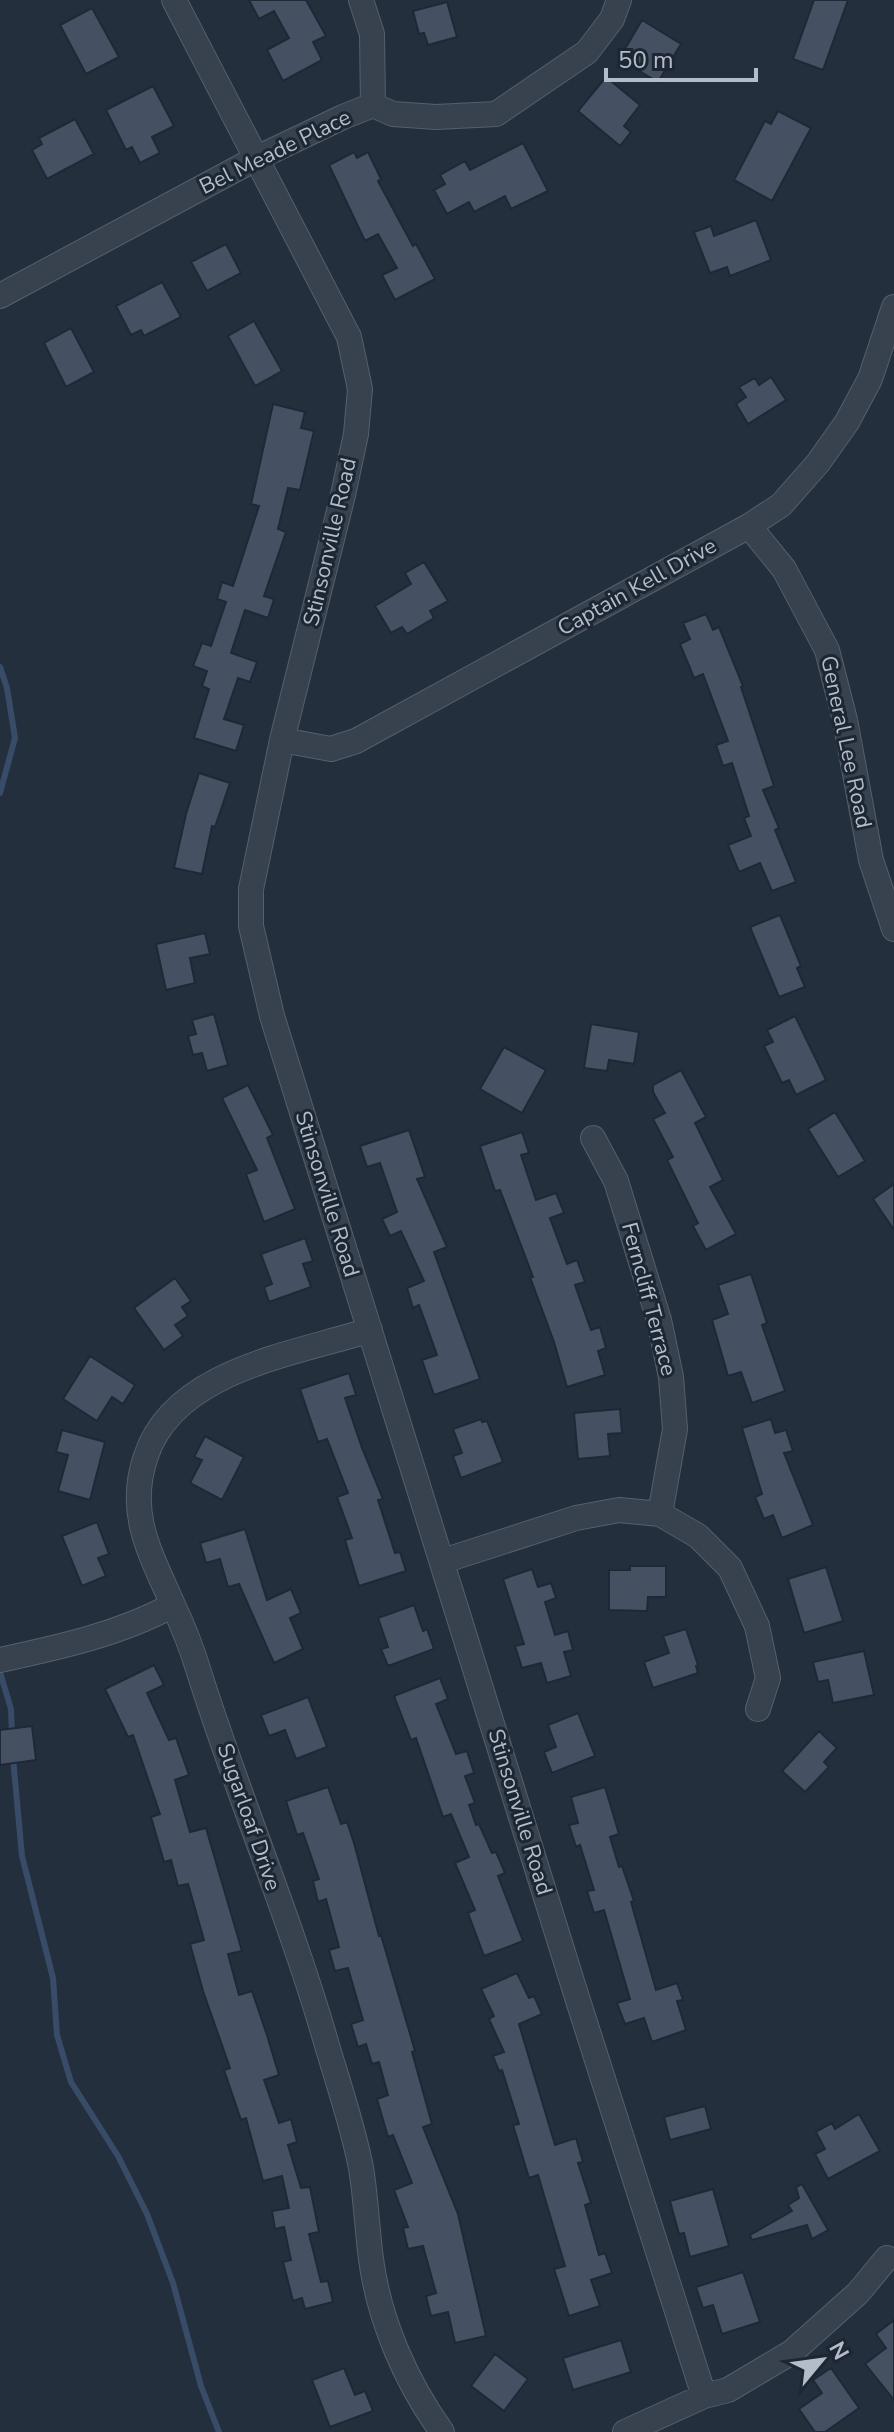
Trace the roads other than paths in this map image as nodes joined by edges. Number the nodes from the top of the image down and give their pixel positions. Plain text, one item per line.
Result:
1 (174, 0) edge
2 (361, 0) edge
3 (619, 0) edge
4 (373, 105) junction
5 (255, 159) junction
6 (0, 296) edge
7 (894, 307) edge
8 (749, 526) junction
9 (282, 740) junction
10 (894, 929) edge
11 (593, 1138) dead end
12 (370, 1330) junction
13 (660, 1514) junction
14 (443, 1561) junction
15 (173, 1605) junction
16 (0, 1660) edge
17 (758, 1709) dead end
18 (887, 2258) dead end
19 (704, 2396) junction
20 (442, 2432) edge
21 (625, 2432) edge

1 - 5 street, Stinsonville Road
2 - 4 street
3 - 4 street, Bel Meade Place
4 - 5 street, Bel Meade Place
5 - 6 street, Bel Meade Place
5 - 9 street, Stinsonville Road
7 - 8 street, Captain Kell Drive
8 - 9 street, Captain Kell Drive
8 - 10 street, General Lee Road
9 - 12 street, Stinsonville Road
11 - 13 street, Ferncliff Terrace
12 - 14 street, Stinsonville Road
12 - 15 street, Sugarloaf Drive
13 - 14 street
13 - 17 street
14 - 19 street, Stinsonville Road
15 - 16 street
15 - 20 street, Sugarloaf Drive
18 - 19 street
19 - 21 street

